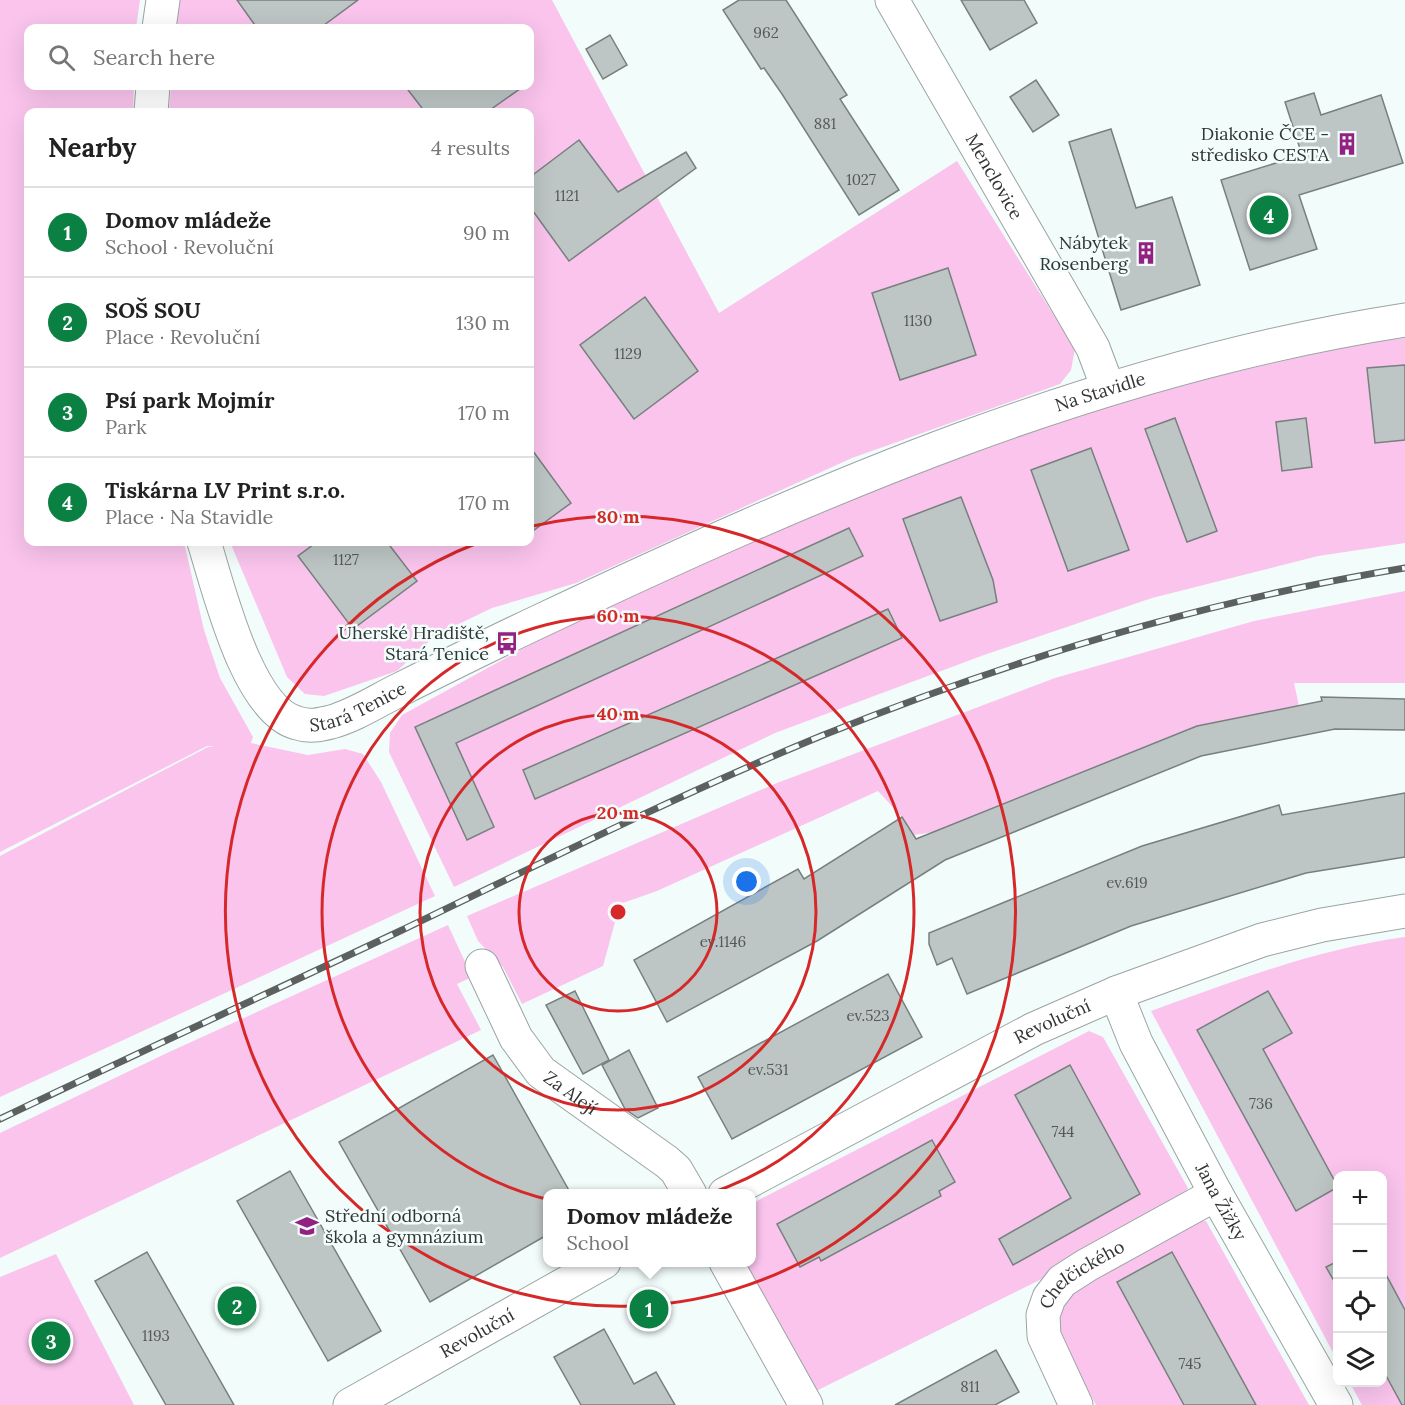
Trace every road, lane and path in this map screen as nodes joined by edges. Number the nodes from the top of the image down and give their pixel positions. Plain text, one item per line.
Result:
1 (163, 0) edge
2 (892, 0) edge
3 (160, 24) edge
4 (153, 90) edge
5 (151, 108) edge
6 (1405, 320) edge
7 (1108, 388) junction
8 (806, 501) joint
9 (205, 546) edge
10 (1405, 911) edge
11 (482, 966) dead end
12 (1116, 993) junction
13 (687, 1189) edge
14 (734, 1189) edge
15 (1216, 1194) junction
16 (597, 1267) edge
17 (728, 1267) edge
18 (350, 1405) edge
19 (806, 1405) edge
20 (1076, 1405) edge
21 (1336, 1405) edge

1 - 3 street
2 - 7 street, Menclovice
4 - 5 street
6 - 7 street, Na Stavidle
7 - 8 street, Na Stavidle
8 - 9 street, Stará Tenice
10 - 12 street, Revoluční
11 - 13 street, Za Alejí
12 - 14 street, Revoluční
12 - 15 street, Jana Žižky
15 - 20 street, Chelčického
15 - 21 street, Jana Žižky
16 - 18 street, Revoluční
17 - 19 street

